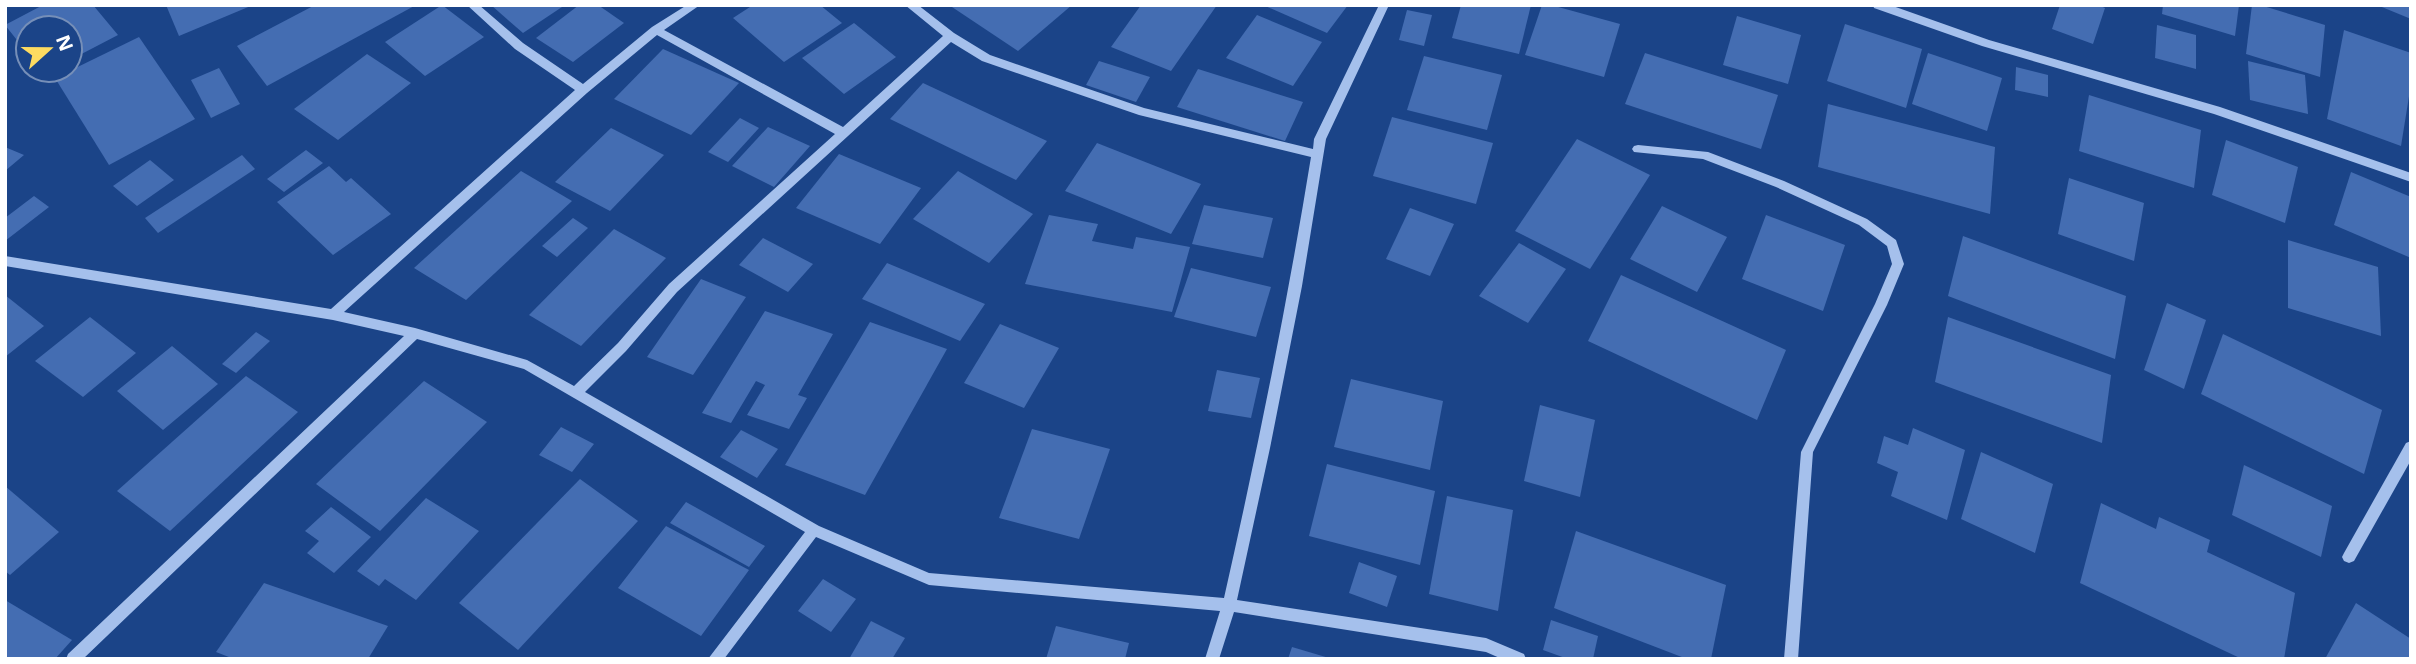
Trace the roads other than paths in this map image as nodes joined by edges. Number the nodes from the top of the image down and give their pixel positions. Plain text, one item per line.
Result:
1 (472, 5) edge
2 (695, 5) edge
3 (910, 5) edge
4 (1384, 5) edge
5 (1878, 5) edge
6 (656, 30) junction
7 (950, 36) junction
8 (583, 90) junction
9 (844, 133) junction
10 (1638, 149) dead end
11 (1317, 154) junction
12 (2411, 178) edge
13 (5, 261) edge
14 (332, 315) junction
15 (415, 333) junction
16 (575, 393) junction
17 (2411, 447) edge
18 (814, 530) junction
19 (2349, 557) dead end
20 (1229, 604) junction
21 (73, 659) edge
22 (715, 659) edge
23 (1212, 659) edge
24 (1520, 659) edge
25 (1791, 659) edge

1 - 8 street
2 - 6 street
3 - 7 street
4 - 11 street
5 - 12 street
6 - 8 street
6 - 9 street
7 - 9 street
7 - 11 street
8 - 14 street
9 - 16 street
10 - 25 street
11 - 20 street
13 - 14 street
14 - 15 street
15 - 16 street
15 - 21 street
16 - 18 street
17 - 19 street
18 - 20 street
18 - 22 street
20 - 23 street
20 - 24 street

